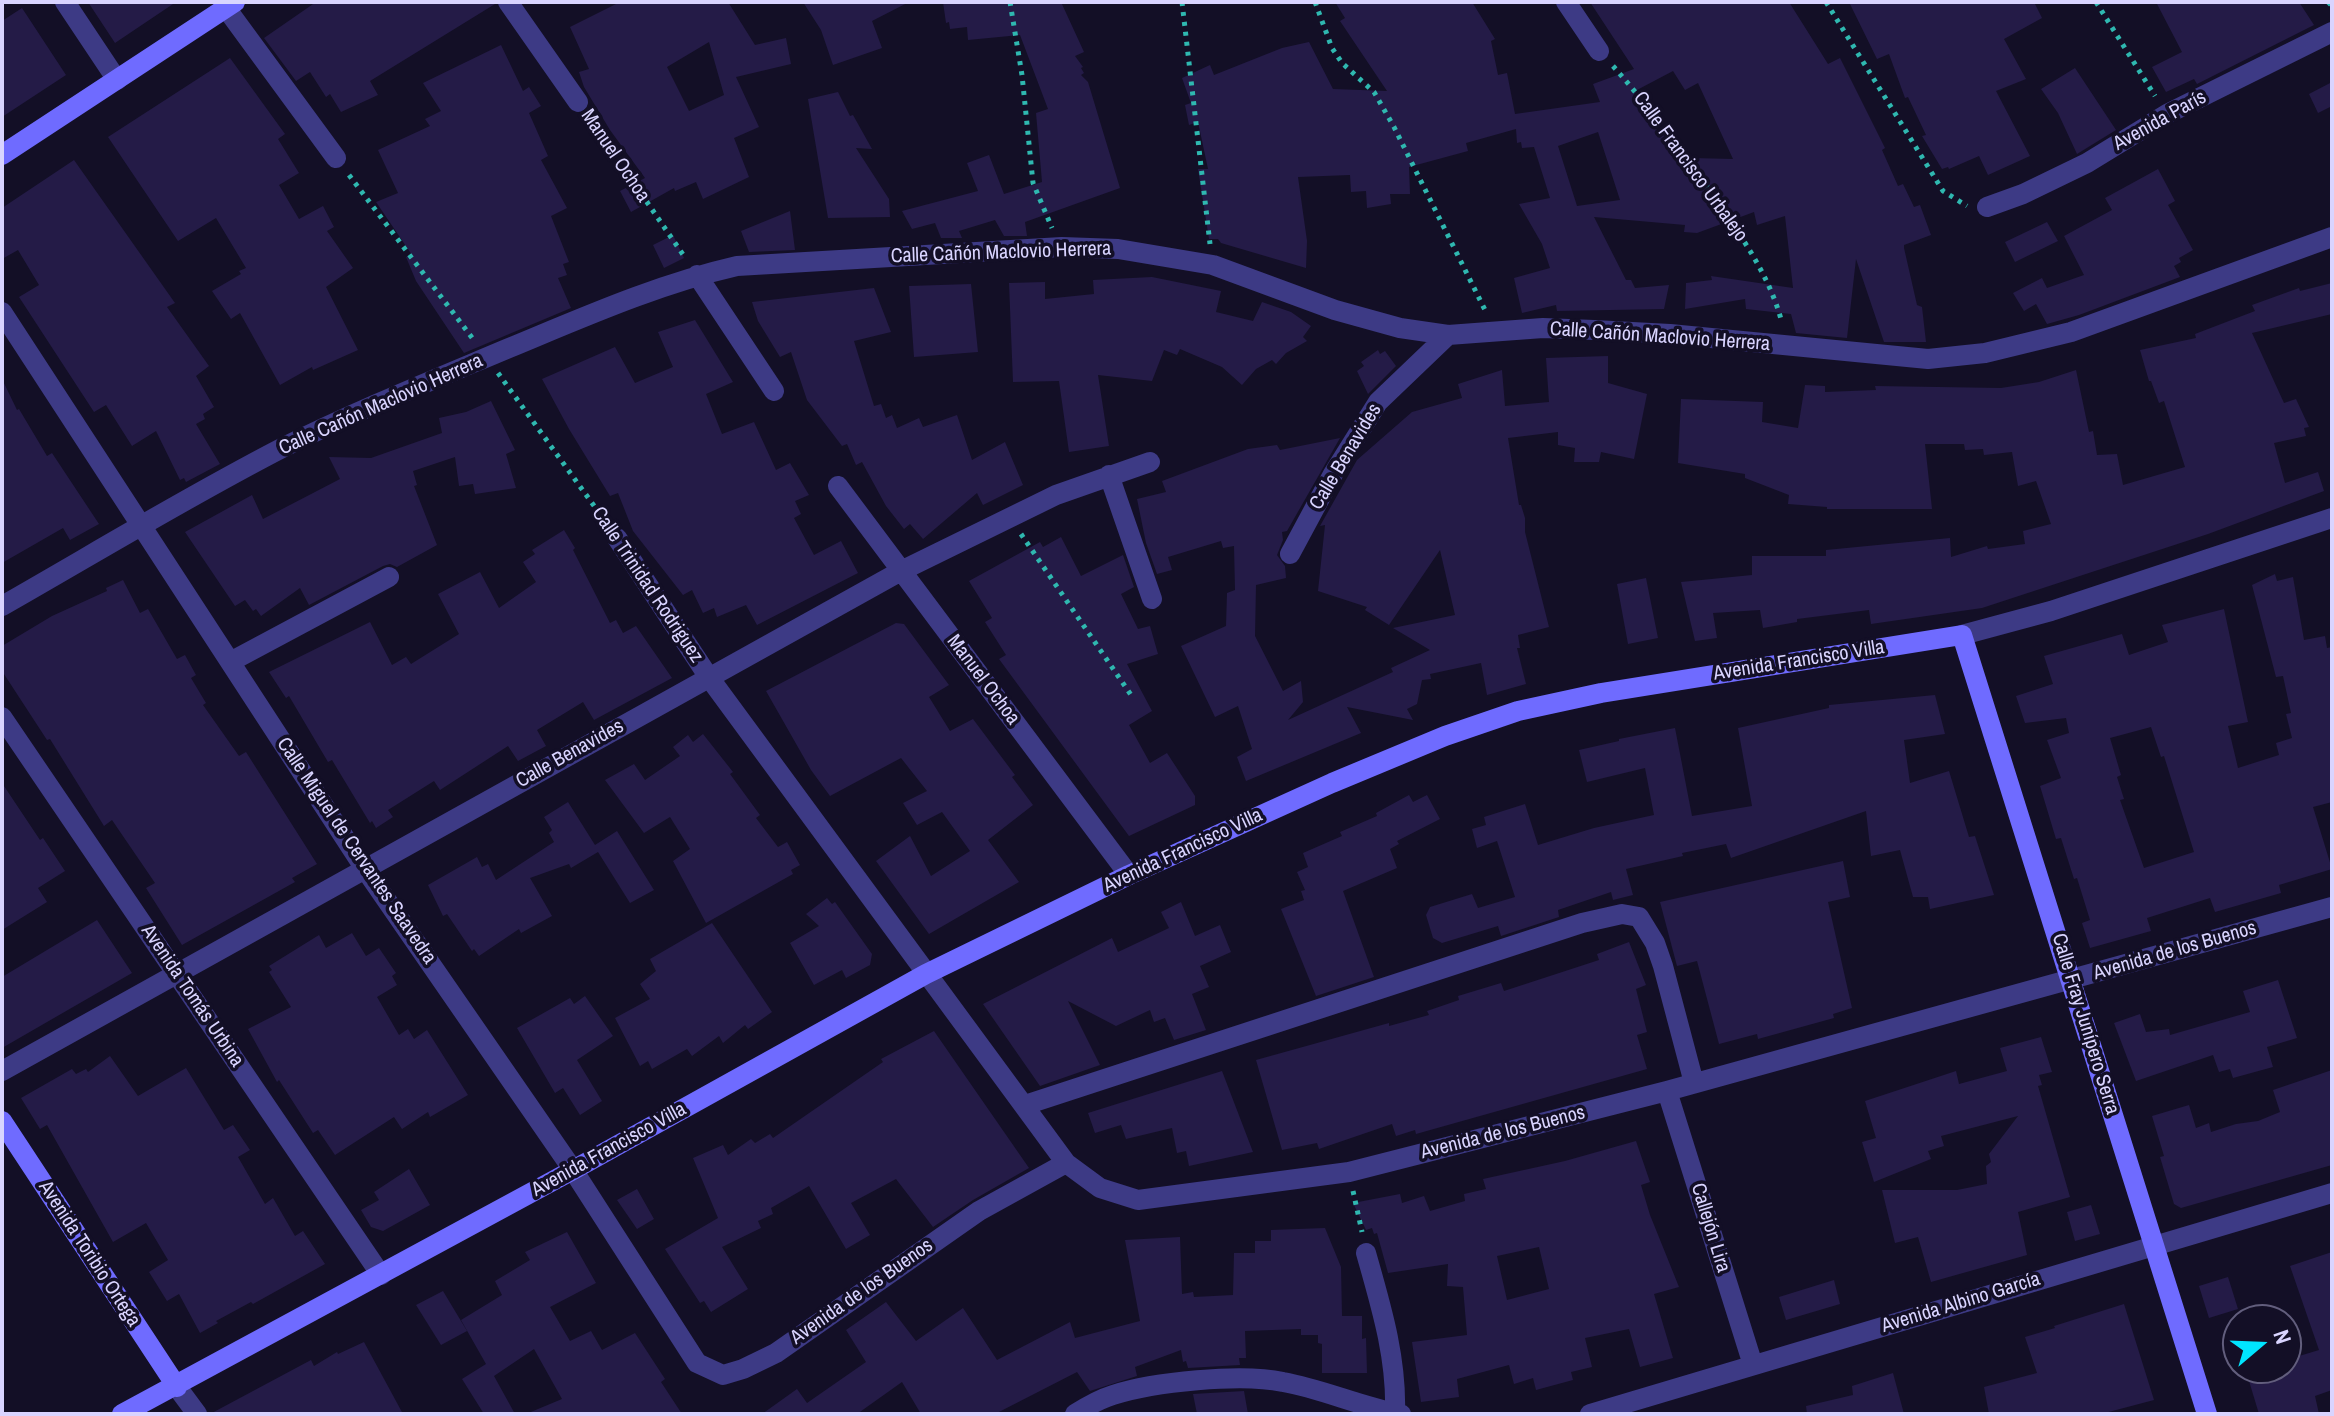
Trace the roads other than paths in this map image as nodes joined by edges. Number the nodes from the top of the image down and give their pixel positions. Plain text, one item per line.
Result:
1 (65, 2) edge
2 (508, 2) edge
3 (1566, 2) edge
4 (230, 5) edge
5 (2332, 32) edge
6 (1599, 51) road end
7 (117, 80) junction
8 (578, 102) road end
9 (2, 155) edge
10 (336, 158) road end
11 (1987, 207) road end
12 (2332, 237) edge
13 (697, 275) junction
14 (2, 312) edge
15 (1448, 335) junction
16 (774, 391) dead end
17 (1150, 462) dead end
18 (1109, 475) junction
19 (838, 486) dead end
20 (2332, 518) edge
21 (143, 525) junction
22 (617, 538) road end
23 (1290, 554) dead end
24 (901, 571) junction
25 (389, 577) dead end
26 (1152, 599) dead end
27 (2, 606) edge
28 (1962, 635) junction
29 (230, 662) junction
30 (708, 676) junction
31 (2, 717) edge
32 (365, 869) junction
33 (1129, 875) junction
34 (2332, 907) edge
35 (177, 974) junction
36 (926, 974) junction
37 (2071, 980) junction
38 (2, 1071) edge
39 (1694, 1083) junction
40 (1667, 1091) junction
41 (1025, 1105) junction
42 (2, 1121) edge
43 (1066, 1163) junction
44 (573, 1170) junction
45 (2332, 1193) edge
46 (2154, 1245) junction
47 (1366, 1253) road end
48 (381, 1275) junction
49 (1753, 1365) junction
50 (723, 1375) joint
51 (177, 1387) junction
52 (122, 1414) edge
53 (197, 1414) edge
54 (1075, 1414) edge
55 (1397, 1414) edge
56 (1590, 1414) edge
57 (2207, 1414) edge

1 - 7 street
2 - 8 street, Manuel Ochoa
3 - 6 street
4 - 7 main road
4 - 10 street
5 - 11 street, Avenida París
7 - 9 main road
12 - 15 street, Calle Cañón Maclovio Herrera
13 - 15 street, Calle Cañón Maclovio Herrera
13 - 16 street
13 - 21 street, Calle Cañón Maclovio Herrera
14 - 21 street, Calle Miguel de Cervantes Saavedra
15 - 23 street, Calle Benavides
17 - 18 street, Calle Benavides
18 - 24 street, Calle Benavides
18 - 26 street
19 - 24 street, Manuel Ochoa
20 - 28 street, Avenida Francisco Villa
21 - 27 street, Calle Cañón Maclovio Herrera
21 - 29 street, Calle Miguel de Cervantes Saavedra
22 - 30 street, Calle Trinidad Rodriguez
24 - 30 street, Calle Benavides
24 - 33 street, Manuel Ochoa
25 - 29 street
28 - 33 main road, Avenida Francisco Villa
28 - 37 main road, Calle Fray Junípero Serra
29 - 32 street, Calle Miguel de Cervantes Saavedra
30 - 32 street, Calle Benavides
30 - 36 street, Calle Trinidad Rodriguez
31 - 35 street, Avenida Tomás Urbina
32 - 35 street, Calle Benavides
32 - 44 street, Calle Miguel de Cervantes Saavedra
33 - 36 main road, Avenida Francisco Villa
34 - 37 street, Avenida de los Buenos
35 - 38 street, Calle Benavides
35 - 48 street, Avenida Tomás Urbina
36 - 41 street, Calle Trinidad Rodriguez
36 - 44 main road, Avenida Francisco Villa
37 - 39 street, Avenida de los Buenos
37 - 46 main road, Calle Fray Junípero Serra
39 - 40 street, Avenida de los Buenos
39 - 41 street
40 - 43 street, Avenida de los Buenos
40 - 49 street, Callejón Lira
41 - 43 street, Calle Trinidad Rodriguez
42 - 51 main road, Avenida Toribio Ortega
43 - 50 street, Avenida de los Buenos
44 - 48 main road, Avenida Francisco Villa
44 - 50 street, Calle Miguel de Cervantes Saavedra
45 - 46 street, Avenida Albino García
46 - 49 street, Avenida Albino García
46 - 57 main road, Calle Fray Junípero Serra
47 - 55 street
48 - 51 main road, Avenida Francisco Villa
49 - 56 street, Avenida Albino García
51 - 52 main road, Avenida Francisco Villa
51 - 53 street
54 - 55 street

